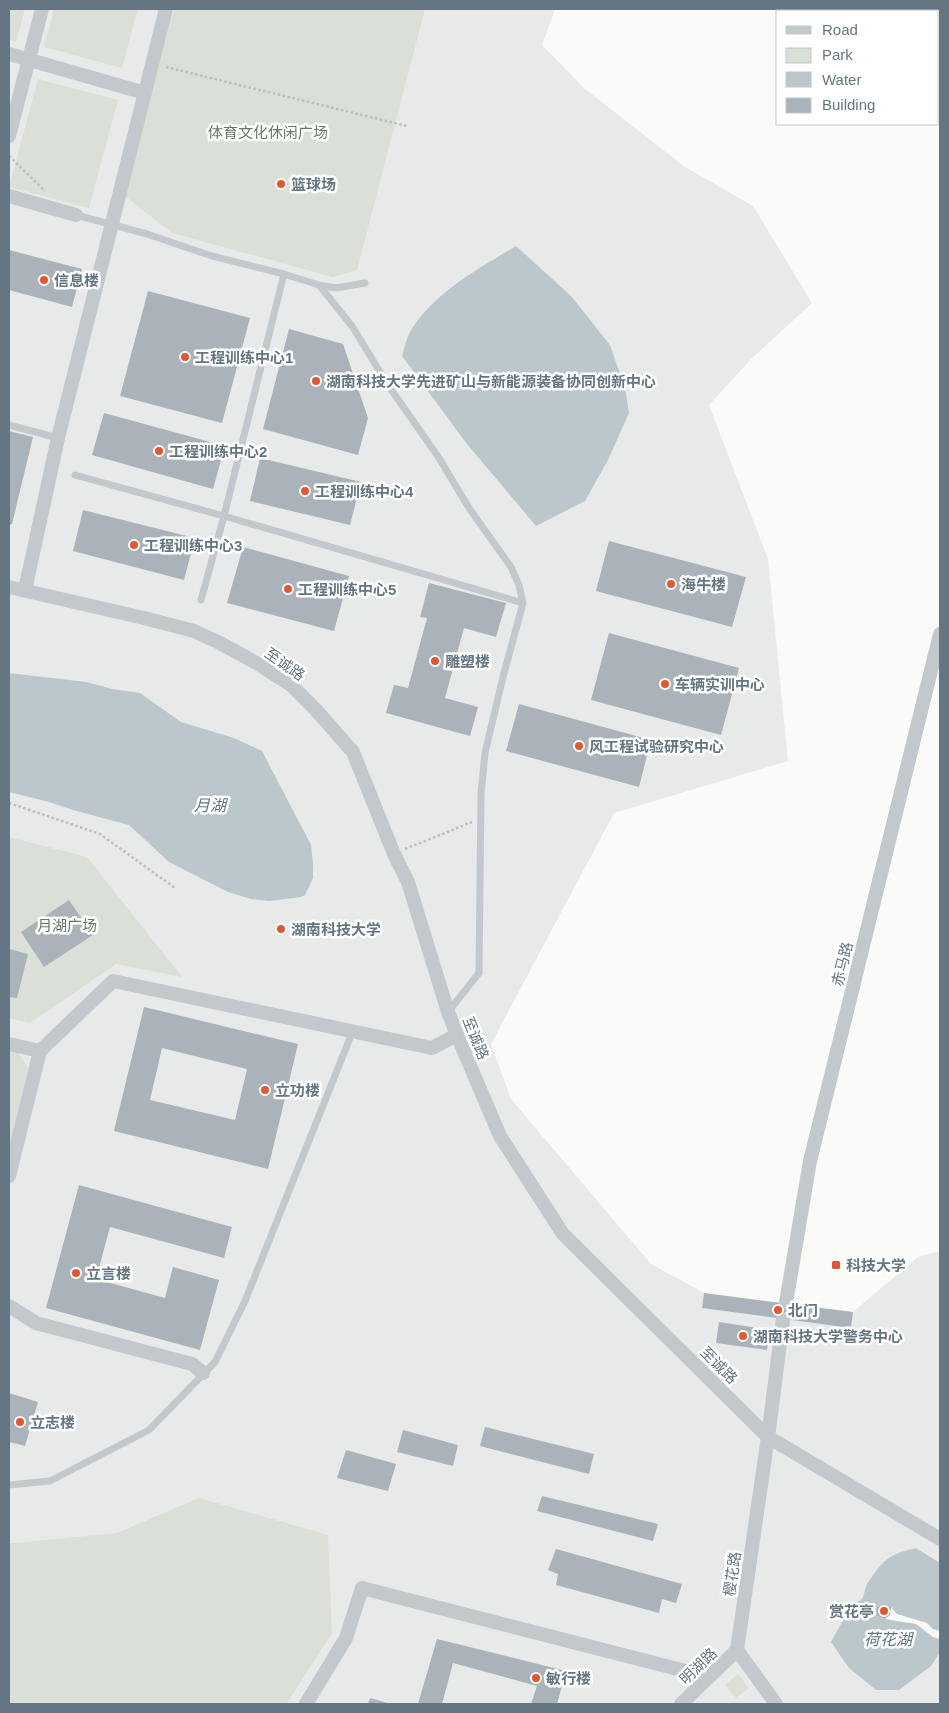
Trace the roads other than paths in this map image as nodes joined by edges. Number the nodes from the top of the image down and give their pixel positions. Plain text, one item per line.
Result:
1 (42, 9) edge
2 (166, 9) edge
3 (9, 54) edge
4 (29, 60) junction
5 (145, 93) junction
6 (9, 136) edge
7 (9, 196) edge
8 (76, 215) joint
9 (112, 225) junction
10 (284, 274) junction
11 (365, 283) dead end
12 (319, 285) junction
13 (9, 425) edge
14 (58, 438) junction
15 (75, 476) dead end
16 (224, 516) junction
17 (9, 587) edge
18 (25, 590) junction
19 (202, 600) dead end
20 (522, 603) junction
21 (940, 634) edge
22 (448, 1012) junction
23 (352, 1033) junction
24 (457, 1036) junction
25 (9, 1044) edge
26 (40, 1051) junction
27 (9, 1176) edge
28 (786, 1303) dead end
29 (9, 1306) edge
30 (784, 1319) dead end
31 (203, 1373) junction
32 (768, 1437) junction
33 (9, 1485) edge
34 (940, 1539) edge
35 (737, 1650) junction
36 (709, 1677) junction
37 (306, 1704) edge
38 (682, 1704) edge
39 (776, 1704) edge

1 - 4 street
2 - 5 street
3 - 4 street
4 - 5 street
4 - 6 street
5 - 9 street
7 - 8 street
8 - 9 lane
9 - 10 lane
9 - 14 street
10 - 12 lane
10 - 16 lane
11 - 12 lane
12 - 20 lane
13 - 14 lane
14 - 18 street
15 - 16 lane
16 - 19 lane
16 - 20 lane
17 - 18 street, 至诚路
18 - 22 street, 至诚路
20 - 22 lane
21 - 28 street, 赤马路
22 - 24 street, 至诚路
23 - 24 street
23 - 26 street
23 - 31 lane
24 - 32 street, 至诚路
25 - 26 street
26 - 27 street
29 - 31 street
30 - 32 street, 樱花路
31 - 33 lane
32 - 34 street, 至诚路
32 - 35 street, 樱花路
35 - 36 street, 明湖路
35 - 39 street
36 - 37 street
36 - 38 street, 明湖路

